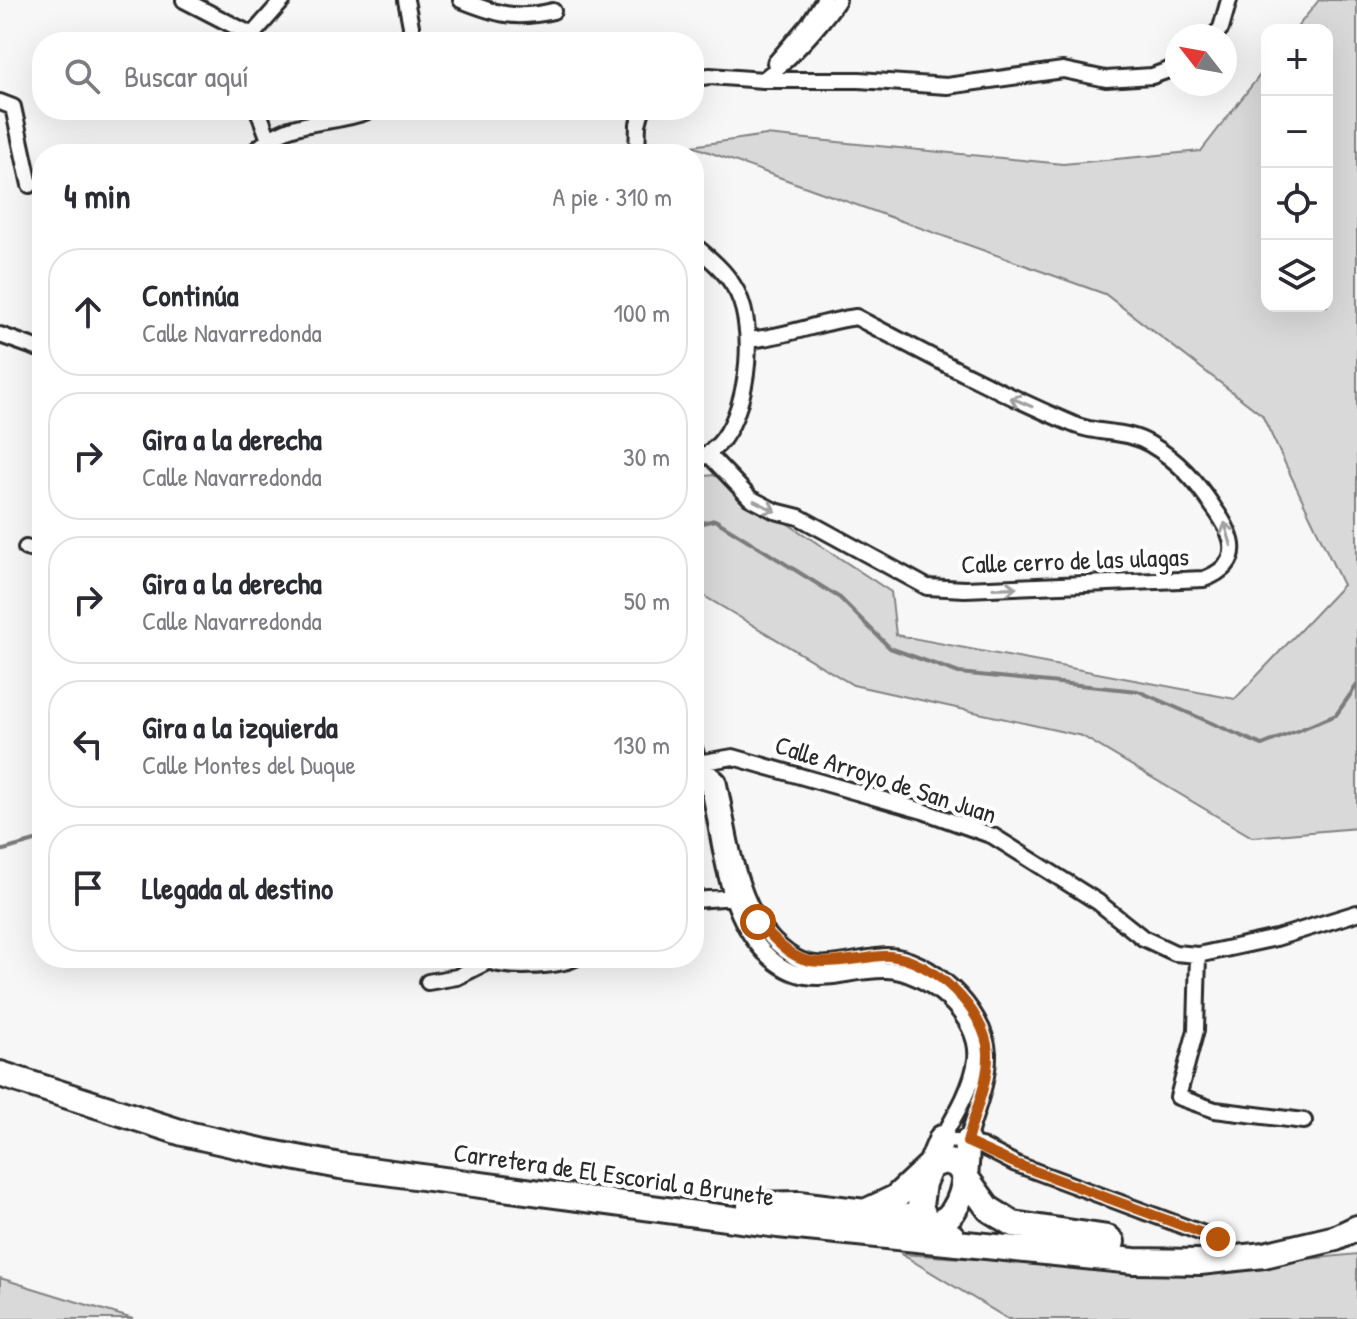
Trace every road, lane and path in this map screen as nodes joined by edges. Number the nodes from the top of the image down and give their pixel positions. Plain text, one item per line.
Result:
1 (184, 0) edge
2 (283, 0) edge
3 (406, 0) edge
4 (461, 0) edge
5 (824, 0) edge
6 (838, 0) edge
7 (1229, 0) edge
8 (553, 11) dead end
9 (1222, 24) edge
10 (241, 32) edge
11 (257, 32) edge
12 (411, 32) edge
13 (1165, 71) edge
14 (704, 77) edge
15 (763, 80) junction
16 (0, 102) edge
17 (262, 120) edge
18 (318, 120) edge
19 (639, 120) edge
20 (268, 137) junction
21 (261, 144) edge
22 (637, 144) edge
23 (30, 185) dead end
24 (704, 253) edge
25 (0, 335) edge
26 (748, 340) junction
27 (32, 346) edge
28 (708, 454) junction
29 (704, 456) edge
30 (26, 548) dead end
31 (32, 550) edge
32 (704, 762) edge
33 (704, 768) edge
34 (738, 897) junction
35 (704, 899) edge
36 (1357, 913) edge
37 (1198, 955) junction
38 (472, 968) edge
39 (428, 982) dead end
40 (0, 1074) edge
41 (1304, 1121) dead end
42 (942, 1138) junction
43 (967, 1142) junction
44 (928, 1167) junction
45 (965, 1176) junction
46 (437, 1179) junction
47 (750, 1205) junction
48 (867, 1211) junction
49 (1357, 1221) edge
50 (778, 1225) junction
51 (928, 1226) junction
52 (1357, 1228) edge
53 (1218, 1239) dead end
54 (1112, 1242) junction
55 (1005, 1248) junction

1 - 10 street
2 - 11 street
3 - 12 street
4 - 8 street
5 - 15 street
6 - 15 street
7 - 9 street
13 - 15 street
14 - 15 street
16 - 23 street
17 - 20 street
18 - 20 street
19 - 22 street
20 - 21 street
24 - 26 street
25 - 27 street
26 - 28 street
28 -> 26 street, Calle cerro de las ulagas
28 - 29 street
30 - 31 street
32 - 37 street, Calle Arroyo de San Juan
33 - 34 street
34 - 35 street
34 - 42 street
34 - 43 street
36 - 37 street, Calle Arroyo de San Juan
37 - 41 street
38 - 39 street
40 - 46 highway
42 - 43 street
42 - 44 highway
43 - 45 highway
43 - 53 street
44 - 45 highway
44 - 48 highway
44 - 51 highway
45 - 51 highway
45 - 54 highway
46 - 47 highway, Carretera de El Escorial a Brunete
46 - 50 highway, Carretera de El Escorial a Brunete
47 - 48 highway
47 - 51 highway, Carretera de El Escorial a Brunete
48 - 51 highway
49 - 54 highway, Carretera de El Escorial a Brunete
50 - 51 highway
50 - 55 highway, Carretera de El Escorial a Brunete
51 - 54 highway, Carretera de El Escorial a Brunete
51 - 55 highway
52 - 55 highway, Carretera de El Escorial a Brunete

